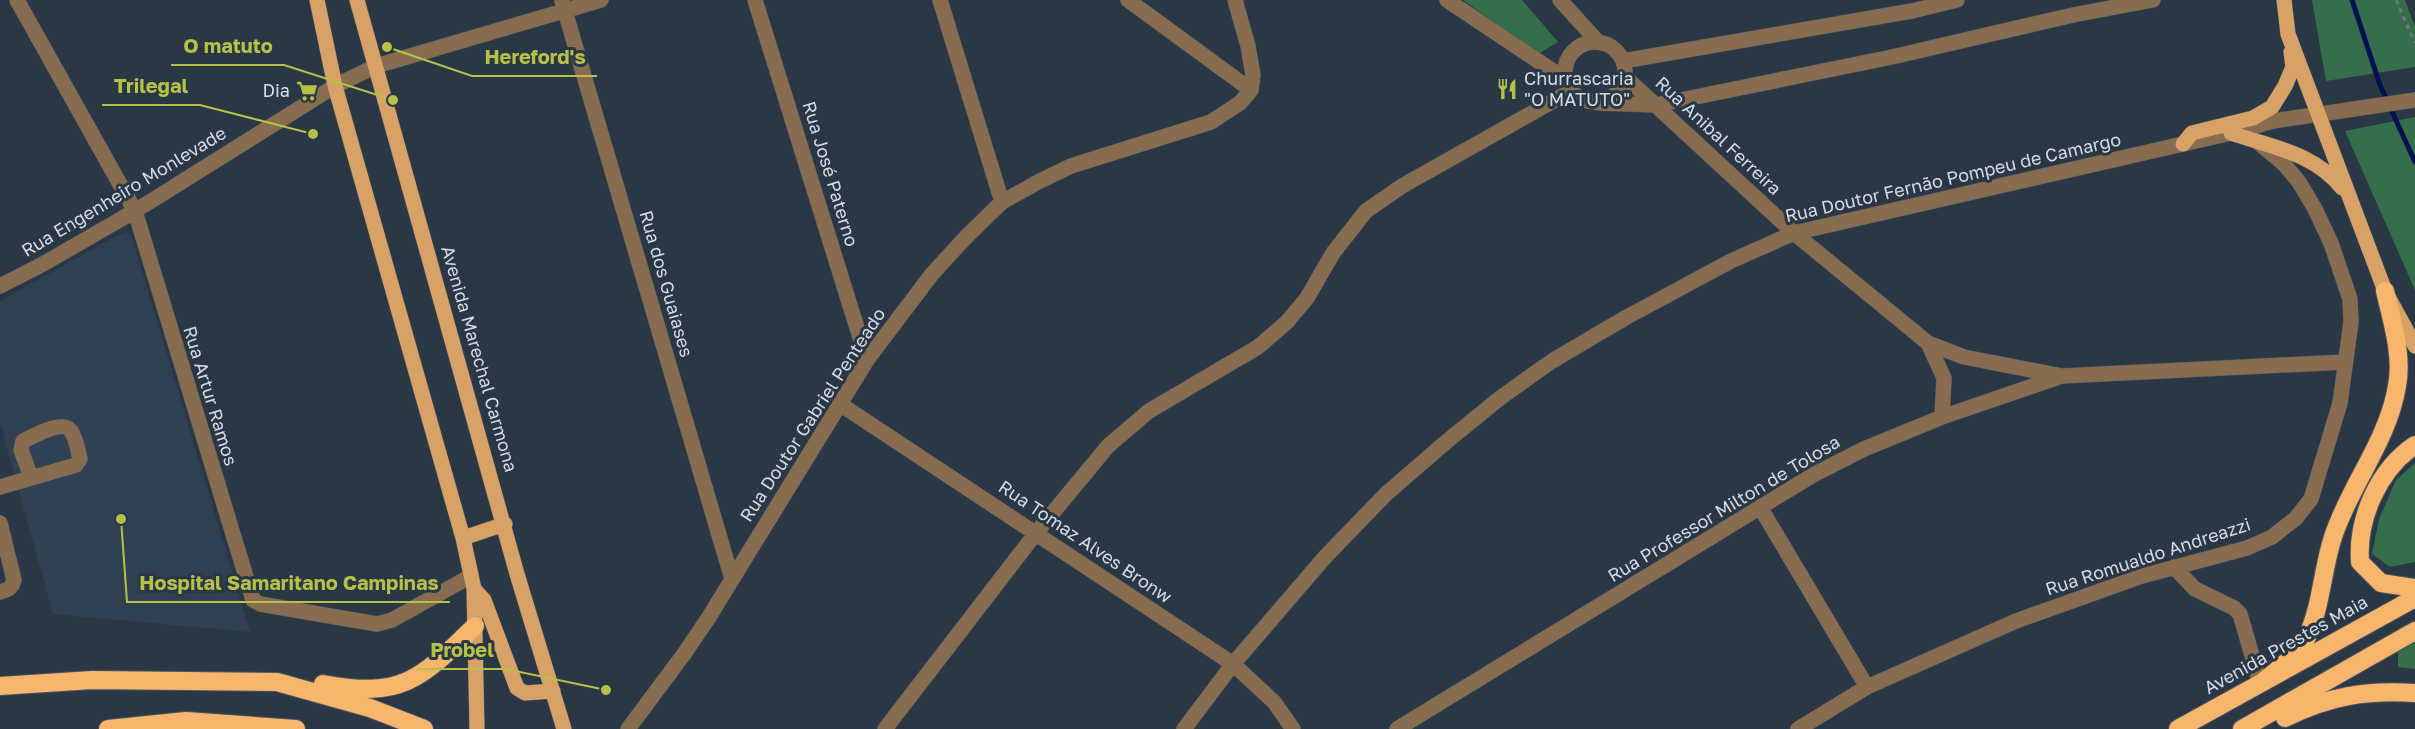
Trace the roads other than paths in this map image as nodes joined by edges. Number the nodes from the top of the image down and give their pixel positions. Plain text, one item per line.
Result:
1 (17, 0) edge
2 (317, 0) edge
3 (357, 0) edge
4 (601, 0) edge
5 (755, 0) edge
6 (940, 0) edge
7 (1128, 0) edge
8 (1236, 0) edge
9 (1447, 0) edge
10 (1560, 0) edge
11 (1958, 0) edge
12 (2152, 0) edge
13 (2284, 0) edge
14 (563, 5) edge
15 (2288, 34) junction
16 (1598, 42) junction
17 (1623, 61) junction
18 (376, 66) junction
19 (1625, 77) junction
20 (1568, 85) junction
21 (335, 86) junction
22 (1251, 90) junction
23 (2415, 100) edge
24 (1598, 103) junction
25 (1656, 105) junction
26 (2319, 113) junction
27 (2231, 133) junction
28 (2259, 142) junction
29 (2183, 144) junction
30 (2351, 200) junction
31 (1002, 202) junction
32 (135, 211) junction
33 (1794, 233) junction
34 (0, 286) edge
35 (2385, 291) junction
36 (1928, 343) junction
37 (2415, 346) edge
38 (867, 360) junction
39 (2345, 362) junction
40 (2062, 376) junction
41 (840, 404) junction
42 (1942, 417) junction
43 (2415, 445) edge
44 (31, 477) dead end
45 (0, 487) edge
46 (1760, 507) junction
47 (0, 523) edge
48 (505, 525) junction
49 (1036, 533) junction
50 (463, 538) junction
51 (2174, 567) junction
52 (732, 579) junction
53 (473, 583) junction
54 (2415, 588) edge
55 (6, 589) edge
56 (2415, 598) edge
57 (475, 626) junction
58 (2415, 631) edge
59 (1233, 664) junction
60 (277, 682) junction
61 (2262, 682) junction
62 (0, 686) edge
63 (1867, 687) junction
64 (553, 691) junction
65 (2415, 693) edge
66 (291, 728) edge
67 (108, 729) edge
68 (424, 729) edge
69 (477, 729) edge
70 (564, 729) edge
71 (628, 729) edge
72 (885, 729) edge
73 (1184, 729) edge
74 (1293, 729) edge
75 (1397, 729) edge
76 (1798, 729) edge
77 (2178, 729) edge
78 (2242, 729) edge
79 (2262, 729) edge

1 - 32 street, Rua Artur Ramos
2 - 21 main road
3 - 18 main road, Avenida Marechal Carmona
4 - 14 street, Rua Engenheiro Monlevade
5 - 38 street, Rua José Paterno
6 - 31 street
7 - 22 street
8 - 22 street
9 - 20 street
10 - 16 street
11 - 17 street
12 - 25 street
13 - 15 main road
14 - 18 street, Rua Engenheiro Monlevade
14 - 52 street, Rua dos Guaiases
15 - 26 main road
15 - 29 main road
16 - 17 street
16 - 20 street
17 - 19 street
18 - 21 street, Rua Engenheiro Monlevade
18 - 48 main road, Avenida Marechal Carmona
19 - 24 street
19 - 25 street, Rua Anibal Ferreira
20 - 24 street
20 - 49 street
21 - 32 street, Rua Engenheiro Monlevade
21 - 50 main road
22 - 31 street, Rua Doutor Gabriel Penteado
23 - 26 street, Rua Doutor Fernão Pompeu de Camargo
24 - 25 street
25 - 33 street, Rua Anibal Ferreira
26 - 27 street, Rua Doutor Fernão Pompeu de Camargo
26 - 30 main road
27 - 28 main road
27 - 29 street, Rua Doutor Fernão Pompeu de Camargo
28 - 30 main road
28 - 39 street, Rua Romualdo Andreazzi
29 - 33 street, Rua Doutor Fernão Pompeu de Camargo
30 - 35 main road
31 - 38 street, Rua Doutor Gabriel Penteado
32 - 34 street, Rua Engenheiro Monlevade
32 - 53 street, Rua Artur Ramos
33 - 36 street, Rua Anibal Ferreira
33 - 59 street, Rua Doutor Fernão Pompeu de Camargo
35 - 37 main road
35 - 61 highway
36 - 40 street, Rua Anibal Ferreira
36 - 42 street
38 - 41 street, Rua Doutor Gabriel Penteado
39 - 40 street, Rua Professor Milton de Tolosa
39 - 51 street, Rua Romualdo Andreazzi
40 - 42 street, Rua Professor Milton de Tolosa
41 - 49 street, Rua Tomaz Alves Bronw
41 - 52 street, Rua Doutor Gabriel Penteado
42 - 46 street, Rua Professor Milton de Tolosa
43 - 54 highway
44 - 45 street
46 - 63 street
46 - 75 street, Rua Professor Milton de Tolosa
47 - 55 street
48 - 50 main road
48 - 64 main road, Avenida Marechal Carmona
49 - 59 street, Rua Tomaz Alves Bronw
49 - 72 street
50 - 53 main road
51 - 61 street
51 - 63 street, Rua Romualdo Andreazzi
52 - 71 street, Rua Doutor Gabriel Penteado
53 - 57 main road
53 - 64 main road
56 - 61 highway, Avenida Prestes Maia
57 - 60 highway
57 - 69 main road
58 - 78 highway
59 - 73 street, Rua Doutor Fernão Pompeu de Camargo
59 - 74 street, Rua Tomaz Alves Bronw
60 - 62 highway
60 - 68 highway
61 - 77 highway, Avenida Prestes Maia
63 - 76 street, Rua Romualdo Andreazzi
64 - 70 main road, Avenida Marechal Carmona
65 - 79 highway
66 - 67 highway

